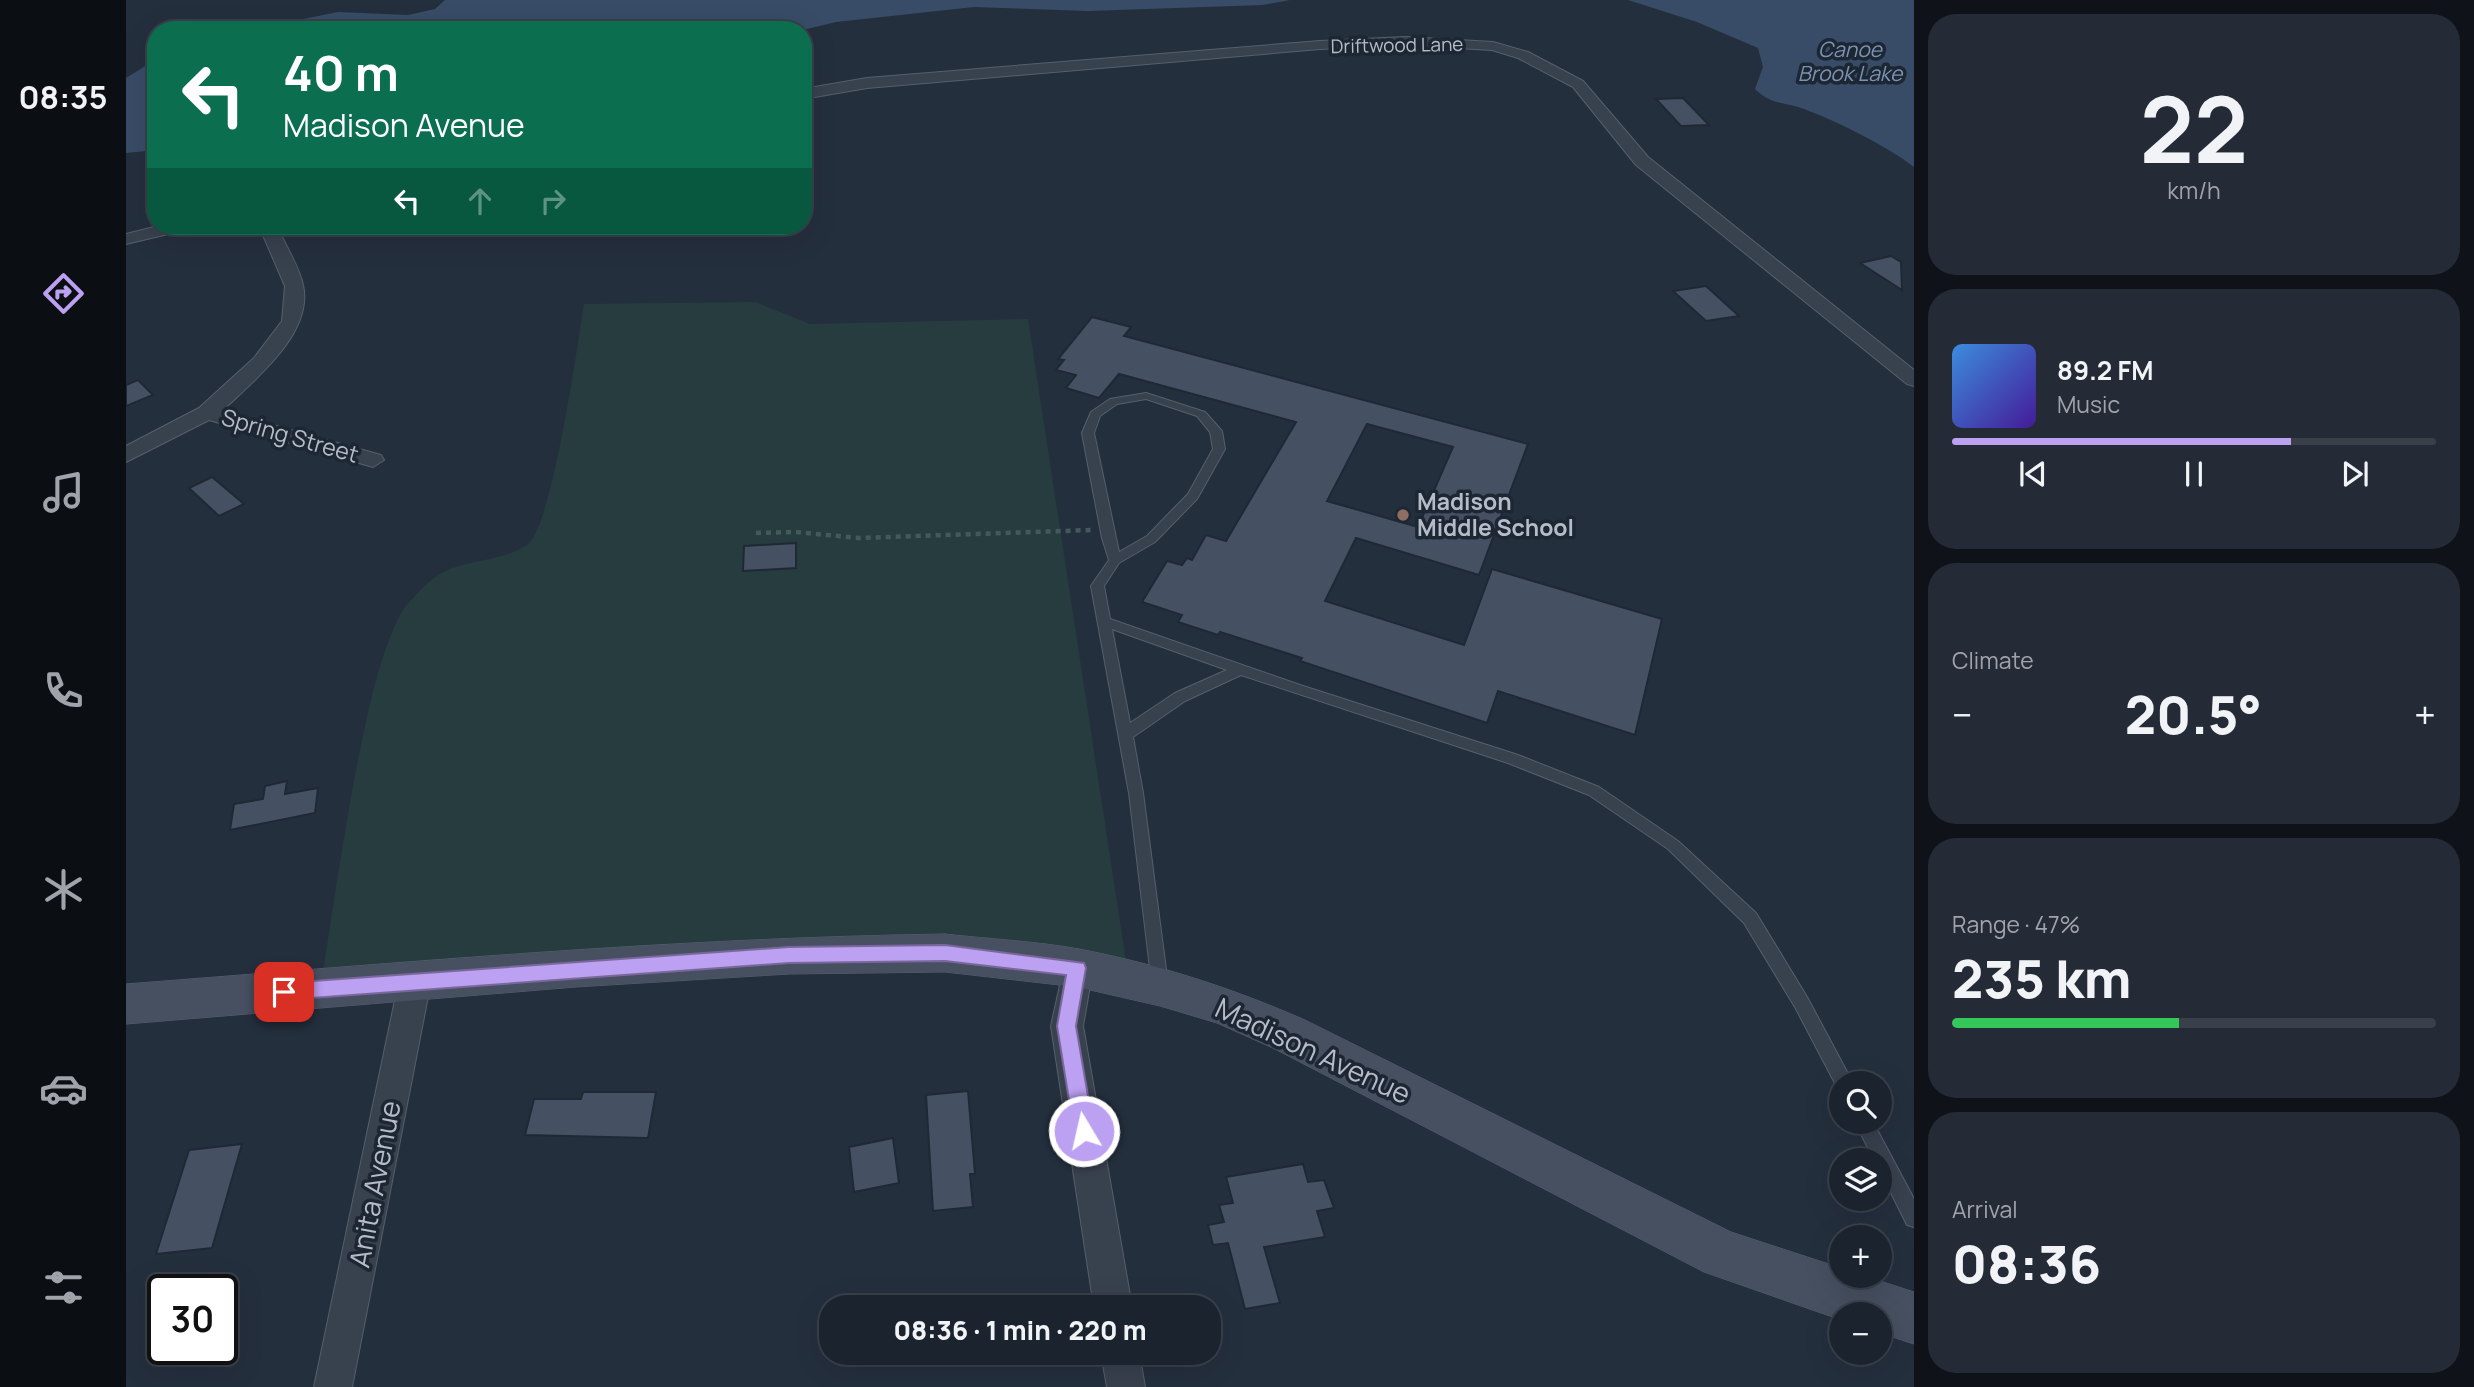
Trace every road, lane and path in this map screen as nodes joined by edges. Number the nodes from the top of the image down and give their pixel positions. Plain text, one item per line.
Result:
1 (812, 92) edge
2 (147, 234) edge
3 (272, 235) edge
4 (126, 239) edge
5 (1914, 380) edge
6 (207, 413) junction
7 (126, 455) edge
8 (373, 460) dead end
9 (1105, 529) junction
10 (756, 533) dead end
11 (1115, 560) junction
12 (1105, 622) junction
13 (1241, 670) junction
14 (1125, 735) junction
15 (1077, 968) junction
16 (415, 981) junction
17 (1160, 987) junction
18 (126, 1004) edge
19 (1838, 1071) edge
20 (1870, 1134) edge
21 (1914, 1218) edge
22 (1111, 1295) edge
23 (1914, 1318) edge
24 (1122, 1365) edge
25 (333, 1387) edge
26 (1126, 1387) edge

1 - 5 street, Driftwood Lane
2 - 4 street
3 - 6 street
6 - 7 street
6 - 8 street, Spring Street
9 - 10 path
9 - 11 lane
9 - 11 lane
11 - 12 lane
12 - 13 lane
12 - 14 lane
13 - 14 lane
13 - 19 lane
14 - 17 lane
15 - 16 street, Madison Avenue
15 - 17 street, Madison Avenue
15 - 22 street
16 - 18 street, Madison Avenue
16 - 25 street, Anita Avenue
17 - 23 street, Madison Avenue
20 - 21 lane
24 - 26 street

